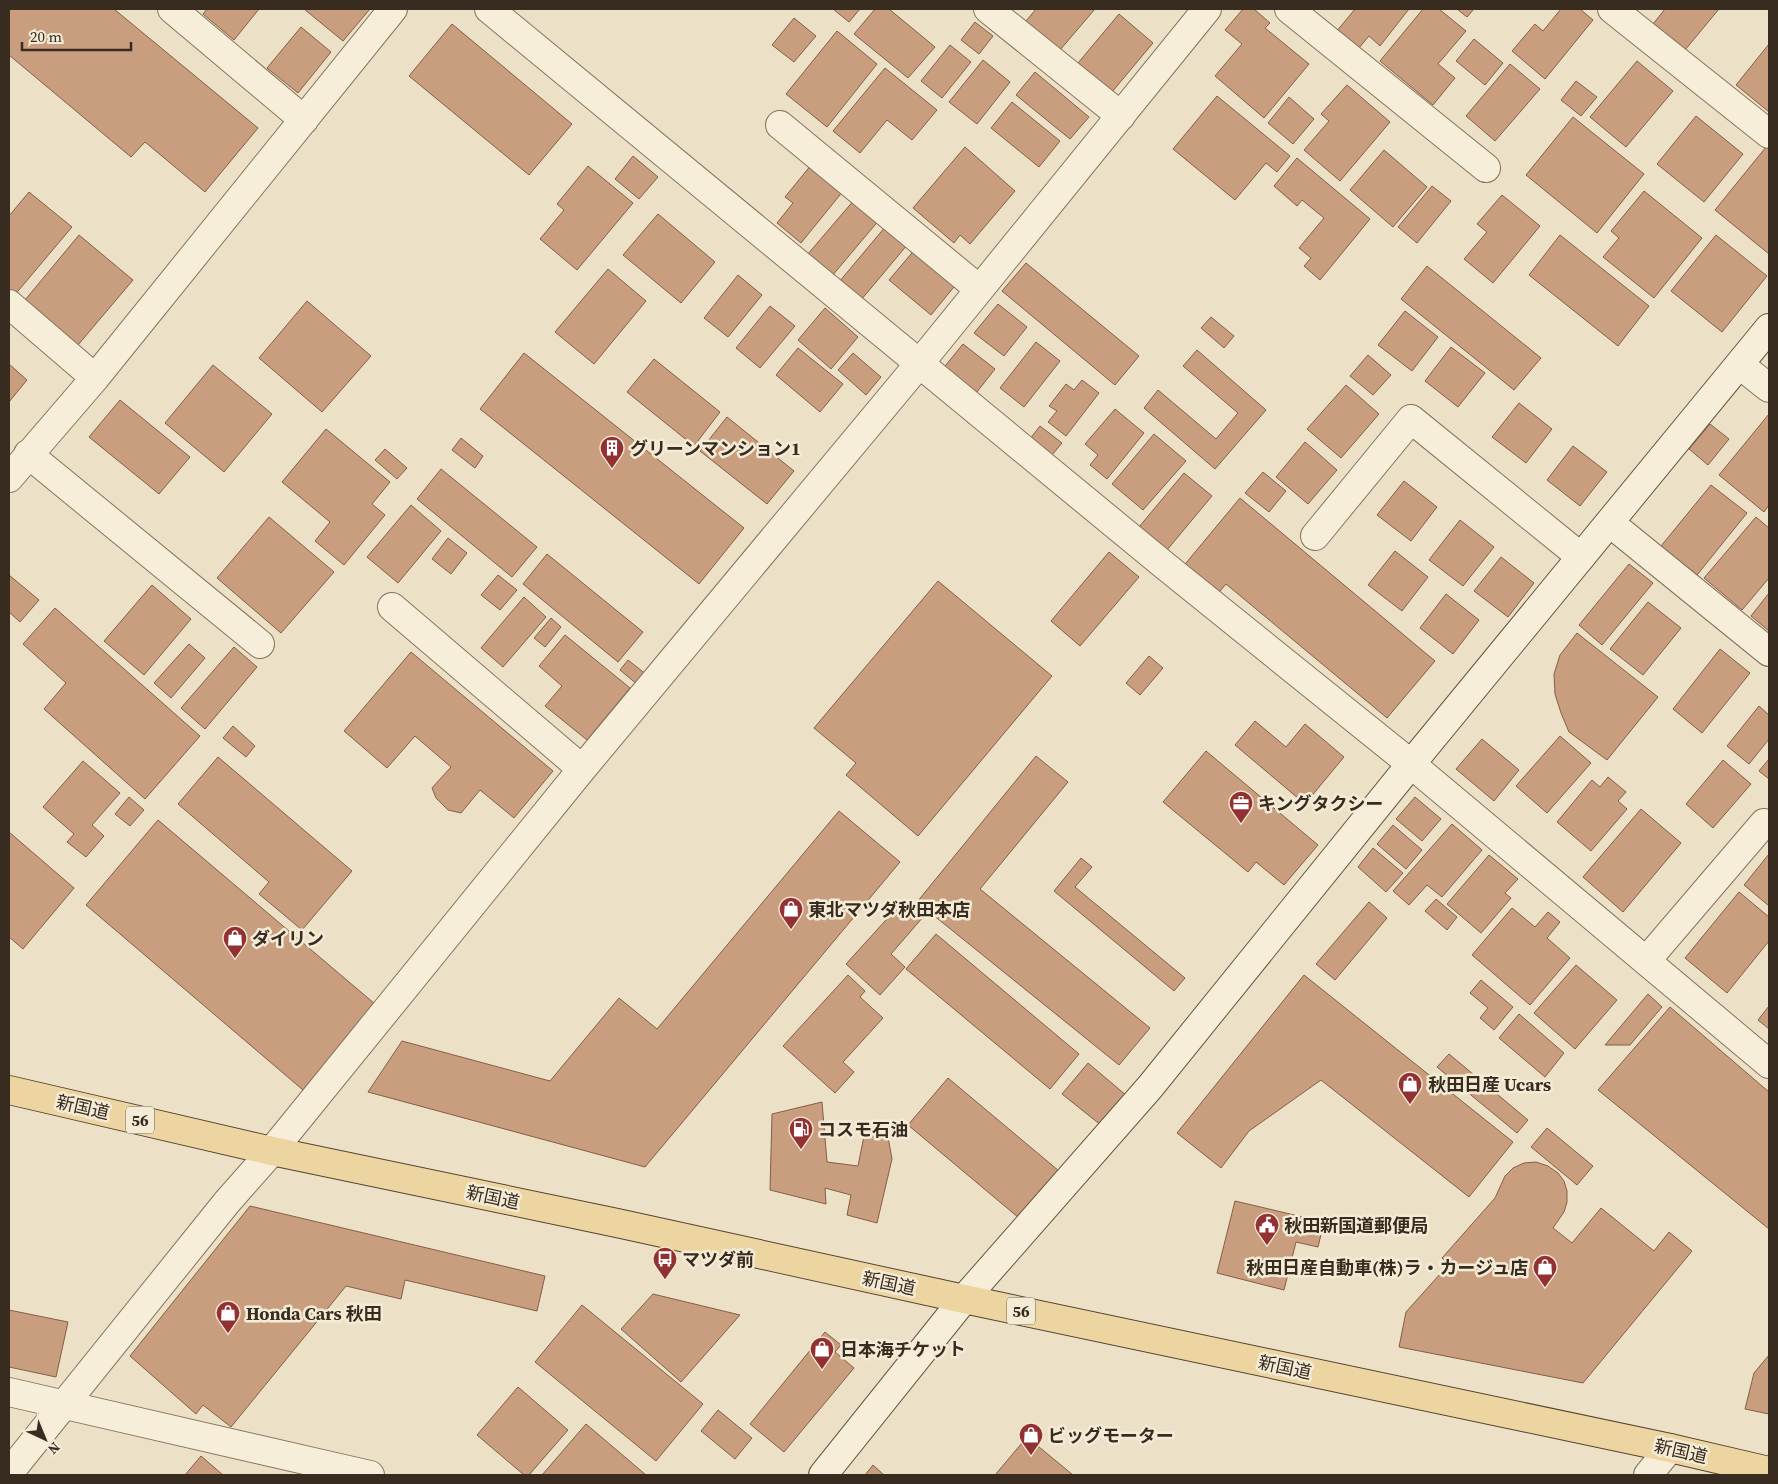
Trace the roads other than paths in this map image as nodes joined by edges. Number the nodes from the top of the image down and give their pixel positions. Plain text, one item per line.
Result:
1 (172, 9) edge
2 (393, 9) edge
3 (489, 9) edge
4 (988, 9) edge
5 (1207, 9) edge
6 (1289, 9) edge
7 (1612, 9) edge
8 (1121, 116) junction
9 (304, 120) junction
10 (780, 125) dead end
11 (1769, 134) edge
12 (1486, 168) dead end
13 (979, 289) junction
14 (9, 304) edge
15 (1769, 328) edge
16 (920, 364) junction
17 (1740, 364) junction
18 (95, 378) junction
19 (1769, 388) edge
20 (28, 454) junction
21 (9, 478) edge
22 (1610, 522) junction
23 (1315, 536) dead end
24 (1581, 558) junction
25 (392, 606) dead end
26 (260, 644) dead end
27 (1769, 652) edge
28 (1411, 764) junction
29 (582, 769) junction
30 (1764, 823) dead end
31 (1646, 961) junction
32 (1769, 1064) edge
33 (9, 1090) edge
34 (272, 1150) junction
35 (964, 1299) junction
36 (9, 1392) edge
37 (65, 1405) junction
38 (1670, 1448) junction
39 (1769, 1471) edge
40 (9, 1473) edge
41 (370, 1475) edge
42 (823, 1475) edge
43 (1648, 1475) edge

1 - 9 street
2 - 9 street
3 - 16 street
4 - 8 street
5 - 8 street
6 - 12 street
7 - 11 street
8 - 13 street
9 - 18 street
10 - 13 street
13 - 16 street
14 - 18 street
15 - 17 street
16 - 28 street
16 - 29 street
17 - 19 street
17 - 22 street
18 - 20 street
20 - 21 street
20 - 26 street
22 - 24 street
22 - 27 street
23 - 24 street
24 - 28 street
25 - 29 street
28 - 31 street
28 - 35 street
29 - 34 street
30 - 31 street
31 - 32 street
33 - 34 main road, 新国道 / 56
34 - 35 main road, 新国道 / 56
34 - 37 street
35 - 38 main road, 新国道 / 56
35 - 42 street
36 - 37 street
37 - 40 street
37 - 41 street
38 - 39 main road, 新国道 / 56
38 - 43 street

